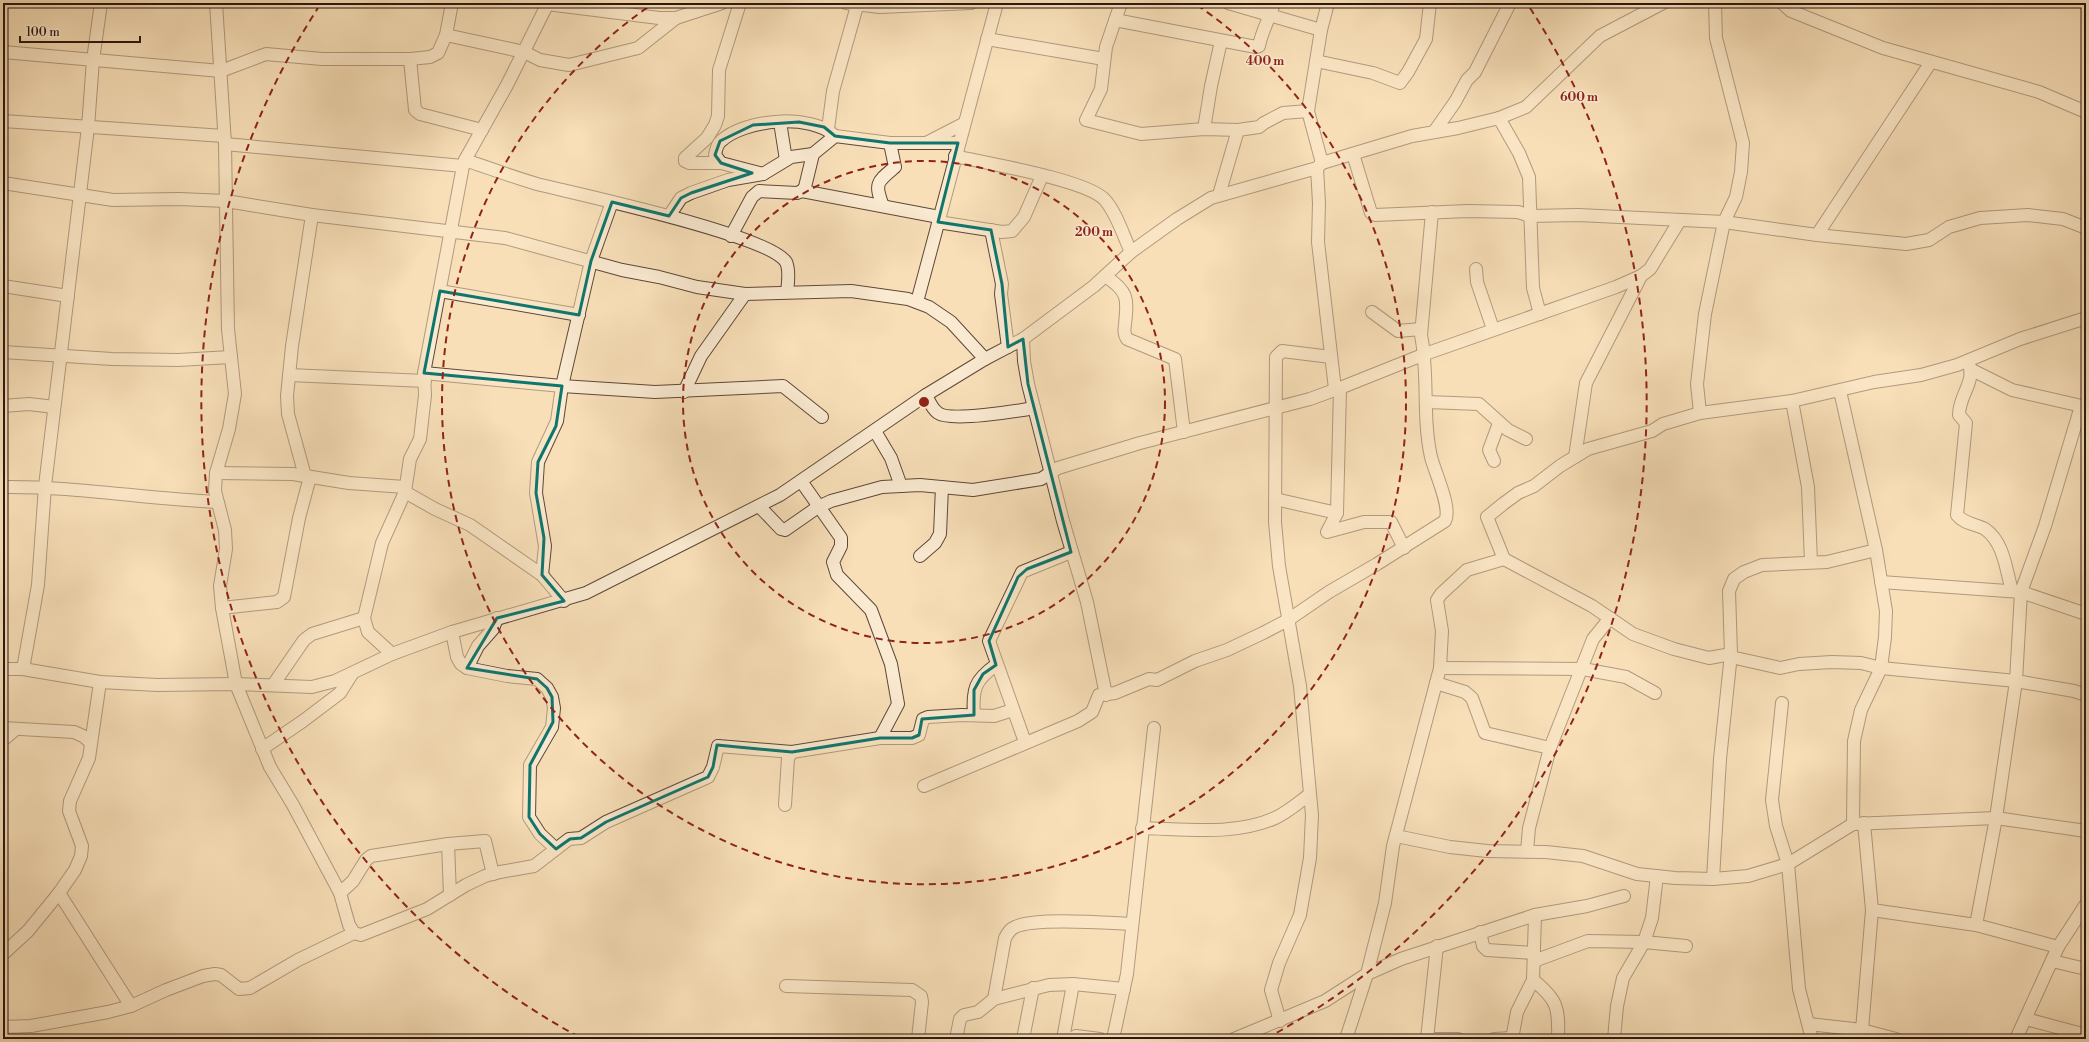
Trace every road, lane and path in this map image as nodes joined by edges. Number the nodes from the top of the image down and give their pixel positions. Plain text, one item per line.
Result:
1 (101, 3) edge
2 (216, 3) edge
3 (452, 3) edge
4 (548, 3) edge
5 (722, 3) edge
6 (740, 3) edge
7 (971, 3) edge
8 (997, 3) edge
9 (1121, 3) edge
10 (1228, 3) edge
11 (1274, 3) edge
12 (1328, 3) edge
13 (1430, 3) edge
14 (1510, 3) edge
15 (1663, 3) edge
16 (1715, 3) edge
17 (1782, 3) edge
18 (851, 4) edge
19 (1271, 15) junction
20 (676, 18) junction
21 (1115, 20) junction
22 (1321, 30) junction
23 (446, 35) junction
24 (987, 39) junction
25 (1221, 41) junction
26 (3, 52) edge
27 (524, 52) junction
28 (410, 59) junction
29 (1104, 59) junction
30 (93, 60) junction
31 (1316, 61) junction
32 (1931, 62) junction
33 (221, 71) junction
34 (1308, 111) junction
35 (2086, 112) edge
36 (1499, 118) junction
37 (3, 121) edge
38 (780, 122) junction
39 (963, 124) junction
40 (88, 127) junction
41 (1204, 128) junction
42 (482, 130) junction
43 (1238, 130) junction
44 (1434, 132) junction
45 (831, 133) junction
46 (224, 140) junction
47 (890, 142) junction
48 (928, 142) junction
49 (958, 143) junction
50 (813, 154) junction
51 (1353, 154) junction
52 (955, 156) junction
53 (786, 160) junction
54 (464, 163) junction
55 (721, 163) junction
56 (1319, 165) junction
57 (763, 174) junction
58 (1042, 176) junction
59 (3, 182) edge
60 (802, 191) junction
61 (79, 195) junction
62 (1220, 195) junction
63 (226, 201) junction
64 (612, 202) junction
65 (883, 206) junction
66 (1432, 212) junction
67 (312, 215) junction
68 (669, 216) junction
69 (1530, 216) junction
70 (939, 220) junction
71 (1680, 220) junction
72 (1724, 222) junction
73 (2086, 228) edge
74 (991, 230) junction
75 (451, 232) junction
76 (1817, 235) junction
77 (731, 236) junction
78 (1131, 252) junction
79 (591, 261) junction
80 (1476, 269) dead end
81 (1105, 276) junction
82 (1641, 276) junction
83 (3, 286) edge
84 (440, 291) junction
85 (787, 292) junction
86 (745, 294) junction
87 (68, 296) junction
88 (917, 302) junction
89 (1372, 312) dead end
90 (1540, 314) junction
91 (579, 315) junction
92 (2086, 318) edge
93 (1421, 329) junction
94 (1493, 330) junction
95 (1023, 340) junction
96 (1008, 347) junction
97 (3, 352) edge
98 (1425, 354) junction
99 (61, 355) junction
100 (231, 357) junction
101 (1331, 357) junction
102 (985, 359) junction
103 (1970, 366) junction
104 (289, 375) junction
105 (424, 377) junction
106 (562, 386) junction
107 (1338, 389) junction
108 (1840, 391) junction
109 (684, 392) junction
110 (926, 395) junction
111 (1792, 401) junction
112 (1427, 402) junction
113 (3, 406) edge
114 (54, 407) junction
115 (2084, 407) edge
116 (1034, 408) junction
117 (1276, 408) junction
118 (1700, 413) junction
119 (822, 417) dead end
120 (1499, 423) junction
121 (875, 431) junction
122 (1184, 432) junction
123 (1526, 439) dead end
124 (1575, 457) junction
125 (1494, 461) dead end
126 (216, 473) junction
127 (1051, 473) junction
128 (308, 476) junction
129 (801, 481) junction
130 (45, 486) junction
131 (901, 486) junction
132 (3, 487) edge
133 (942, 487) junction
134 (405, 490) junction
135 (1275, 499) junction
136 (218, 502) junction
137 (759, 506) junction
138 (818, 507) junction
139 (1337, 513) junction
140 (1404, 548) junction
141 (1876, 550) junction
142 (1071, 552) junction
143 (920, 556) dead end
144 (1504, 559) junction
145 (1811, 562) junction
146 (542, 574) junction
147 (1882, 582) junction
148 (2016, 591) junction
149 (564, 601) junction
150 (222, 608) junction
151 (2086, 614) edge
152 (364, 618) junction
153 (497, 618) junction
154 (1610, 618) junction
155 (1288, 620) junction
156 (452, 632) junction
157 (392, 654) junction
158 (1730, 655) junction
159 (996, 665) junction
160 (10, 667) edge
161 (467, 668) junction
162 (1440, 668) junction
163 (1881, 668) junction
164 (1583, 669) junction
165 (352, 674) junction
166 (2016, 681) junction
167 (100, 682) junction
168 (1436, 683) junction
169 (236, 684) junction
170 (273, 685) junction
171 (1655, 693) dead end
172 (1106, 695) junction
173 (2086, 695) edge
174 (1782, 703) dead end
175 (1013, 710) junction
176 (974, 715) junction
177 (3, 728) edge
178 (1154, 728) dead end
179 (16, 729) junction
180 (880, 738) junction
181 (3, 740) edge
182 (90, 742) junction
183 (1025, 742) junction
184 (1550, 748) junction
185 (262, 749) junction
186 (792, 752) junction
187 (924, 786) dead end
188 (1310, 794) junction
189 (785, 805) dead end
190 (1996, 818) junction
191 (1859, 823) junction
192 (1142, 828) junction
193 (2086, 831) edge
194 (1396, 836) junction
195 (448, 844) junction
196 (556, 849) junction
197 (1527, 851) junction
198 (1788, 864) junction
199 (493, 874) junction
200 (1657, 876) junction
201 (1713, 879) junction
202 (59, 893) junction
203 (340, 893) junction
204 (450, 895) junction
205 (1624, 896) dead end
206 (2086, 904) edge
207 (1872, 910) junction
208 (1535, 914) junction
209 (1132, 924) junction
210 (1976, 925) junction
211 (1480, 932) junction
212 (354, 933) junction
213 (1644, 942) junction
214 (1437, 946) junction
215 (1686, 946) dead end
216 (2058, 947) junction
217 (3, 954) edge
218 (1534, 957) junction
219 (2052, 961) junction
220 (2086, 969) edge
221 (1366, 974) junction
222 (1533, 980) junction
223 (1073, 984) junction
224 (786, 986) dead end
225 (1033, 988) junction
226 (1124, 989) junction
227 (994, 999) junction
228 (131, 1006) junction
229 (2026, 1019) junction
230 (1280, 1021) junction
231 (1809, 1024) junction
232 (3, 1027) edge
233 (1862, 1030) junction
234 (2086, 1035) edge
235 (918, 1039) edge
236 (956, 1039) edge
237 (1022, 1039) edge
238 (1063, 1039) edge
239 (1071, 1039) edge
240 (1100, 1039) edge
241 (1113, 1039) edge
242 (1234, 1039) edge
243 (1346, 1039) edge
244 (1427, 1039) edge
245 (1433, 1039) edge
246 (1458, 1039) edge
247 (1494, 1039) edge
248 (1512, 1039) edge
249 (1558, 1039) edge
250 (1614, 1039) edge
251 (1812, 1039) edge
252 (1896, 1039) edge
253 (2016, 1039) edge

1 - 30 street
2 - 33 street
3 - 23 street
4 - 20 street
4 - 27 street
5 - 20 street
6 - 55 street
7 - 18 street
8 - 24 street
9 - 21 street
10 - 19 street
11 - 19 street
12 - 22 street
13 - 31 street
14 - 44 street
15 - 36 street
16 - 72 street
17 - 32 street
18 - 45 street
19 - 22 street
19 - 25 street
20 - 27 street
21 - 25 street
21 - 29 street
22 - 31 street
23 - 27 street
23 - 28 street
24 - 29 street
24 - 39 street
25 - 41 street
26 - 30 street
27 - 42 street
28 - 33 street
28 - 42 street
29 - 41 street
30 - 33 street
30 - 40 street
31 - 34 street
32 - 35 street
32 - 76 street
33 - 46 street
34 - 43 street
34 - 56 street
36 - 44 street
36 - 69 street
37 - 40 street
38 - 45 street
38 - 53 street
38 - 55 street
39 - 48 street
39 - 49 street
40 - 46 street
40 - 61 street
41 - 43 street
42 - 54 street
43 - 62 street
44 - 51 street
45 - 47 street
45 - 50 street
46 - 54 street
46 - 63 street
47 - 48 street
47 - 65 street
48 - 49 street
49 - 52 street
50 - 53 street
50 - 60 street
51 - 56 street
51 - 66 street
52 - 58 street
52 - 70 street
53 - 57 street
54 - 64 street
54 - 75 street
55 - 57 street
56 - 62 street
56 - 101 street
57 - 68 street
58 - 74 street
58 - 78 street
59 - 61 street
60 - 65 street
60 - 77 street
61 - 63 street
61 - 87 street
62 - 78 street
63 - 67 street
63 - 100 street
64 - 68 street
64 - 79 street
65 - 70 street
66 - 69 street
66 - 93 street
67 - 75 street
67 - 104 street
68 - 77 street
69 - 71 street
69 - 90 street
70 - 74 street
70 - 88 street
71 - 72 street
71 - 82 street
72 - 76 street
72 - 118 street
73 - 76 street
74 - 96 street
75 - 79 street
75 - 84 street
77 - 85 street
78 - 81 street
79 - 86 street
79 - 91 street
80 - 94 street
81 - 95 street
81 - 122 street
82 - 90 street
82 - 124 street
83 - 87 street
84 - 91 street
84 - 105 street
85 - 86 street
85 - 88 street
86 - 109 street
87 - 99 street
88 - 102 street
89 - 93 street
90 - 94 street
91 - 106 street
92 - 103 street
93 - 98 street
94 - 98 street
95 - 96 street
95 - 116 street
96 - 102 street
97 - 99 street
98 - 107 street
98 - 112 street
99 - 100 street
99 - 114 street
100 - 126 street
101 - 107 street
101 - 117 street
102 - 110 street
103 - 108 street
103 - 115 street
103 - 148 street
104 - 105 street
104 - 128 street
105 - 106 street
105 - 134 street
106 - 109 street
106 - 146 street
107 - 117 street
107 - 139 street
108 - 111 street
108 - 141 street
109 - 119 street
110 - 116 street
110 - 121 street
111 - 118 street
111 - 145 street
112 - 120 street
112 - 140 street
113 - 114 street
114 - 130 street
115 - 148 street
116 - 127 street
117 - 122 street
117 - 135 street
118 - 124 street
120 - 123 street
120 - 125 street
121 - 129 street
121 - 131 street
122 - 127 street
124 - 144 street
126 - 128 street
126 - 136 street
127 - 133 street
127 - 142 street
128 - 134 street
128 - 150 street
129 - 137 street
129 - 138 street
130 - 132 street
130 - 136 street
130 - 160 street
131 - 133 street
131 - 138 street
133 - 143 street
134 - 146 street
134 - 152 street
135 - 139 street
135 - 155 street
136 - 150 street
137 - 138 street
137 - 149 street
138 - 180 street
139 - 140 street
140 - 155 street
141 - 145 street
141 - 147 street
142 - 159 street
142 - 172 street
144 - 154 street
144 - 162 street
145 - 158 street
146 - 149 street
147 - 148 street
147 - 163 street
148 - 151 street
148 - 166 street
149 - 153 street
150 - 169 street
152 - 157 street
152 - 170 street
153 - 156 street
153 - 161 street
154 - 158 street
154 - 164 street
155 - 172 street
155 - 188 street
156 - 157 street
156 - 161 street
157 - 165 street
158 - 163 street
158 - 201 street
159 - 175 street
159 - 176 street
160 - 167 street
161 - 196 street
162 - 164 street
162 - 168 street
163 - 166 street
163 - 191 street
164 - 171 street
164 - 184 street
165 - 170 street
165 - 185 street
166 - 173 street
166 - 190 street
167 - 169 street
167 - 182 street
168 - 184 street
168 - 194 street
169 - 170 street
169 - 185 street
172 - 183 street
174 - 198 street
175 - 176 street
175 - 183 street
176 - 180 street
177 - 179 street
178 - 192 street
179 - 181 street
179 - 182 street
180 - 186 street
182 - 202 street
183 - 187 street
184 - 197 street
185 - 203 street
186 - 189 street
186 - 196 street
188 - 192 street
188 - 230 street
190 - 191 street
190 - 193 street
190 - 210 street
191 - 198 street
191 - 207 street
192 - 209 street
194 - 197 street
194 - 221 street
195 - 199 street
195 - 203 street
195 - 204 street
196 - 199 street
197 - 200 street
198 - 201 street
198 - 231 street
199 - 204 street
200 - 201 street
200 - 213 street
202 - 217 street
202 - 228 street
203 - 212 street
204 - 212 street
205 - 208 street
206 - 216 street
207 - 210 street
207 - 233 street
208 - 211 street
208 - 218 street
209 - 226 street
209 - 227 street
210 - 216 street
211 - 214 street
211 - 218 street
212 - 228 street
213 - 215 street
213 - 218 street
213 - 250 street
214 - 221 street
214 - 244 street
216 - 219 street
218 - 222 street
219 - 220 street
219 - 229 street
221 - 230 street
221 - 243 street
222 - 248 street
222 - 249 street
223 - 225 street
223 - 226 street
223 - 238 street
224 - 235 street
225 - 227 street
225 - 237 street
226 - 241 street
227 - 236 street
228 - 232 street
229 - 234 street
229 - 253 street
230 - 242 street
231 - 233 street
231 - 251 street
233 - 252 street
239 - 240 street
245 - 246 street
247 - 248 street

